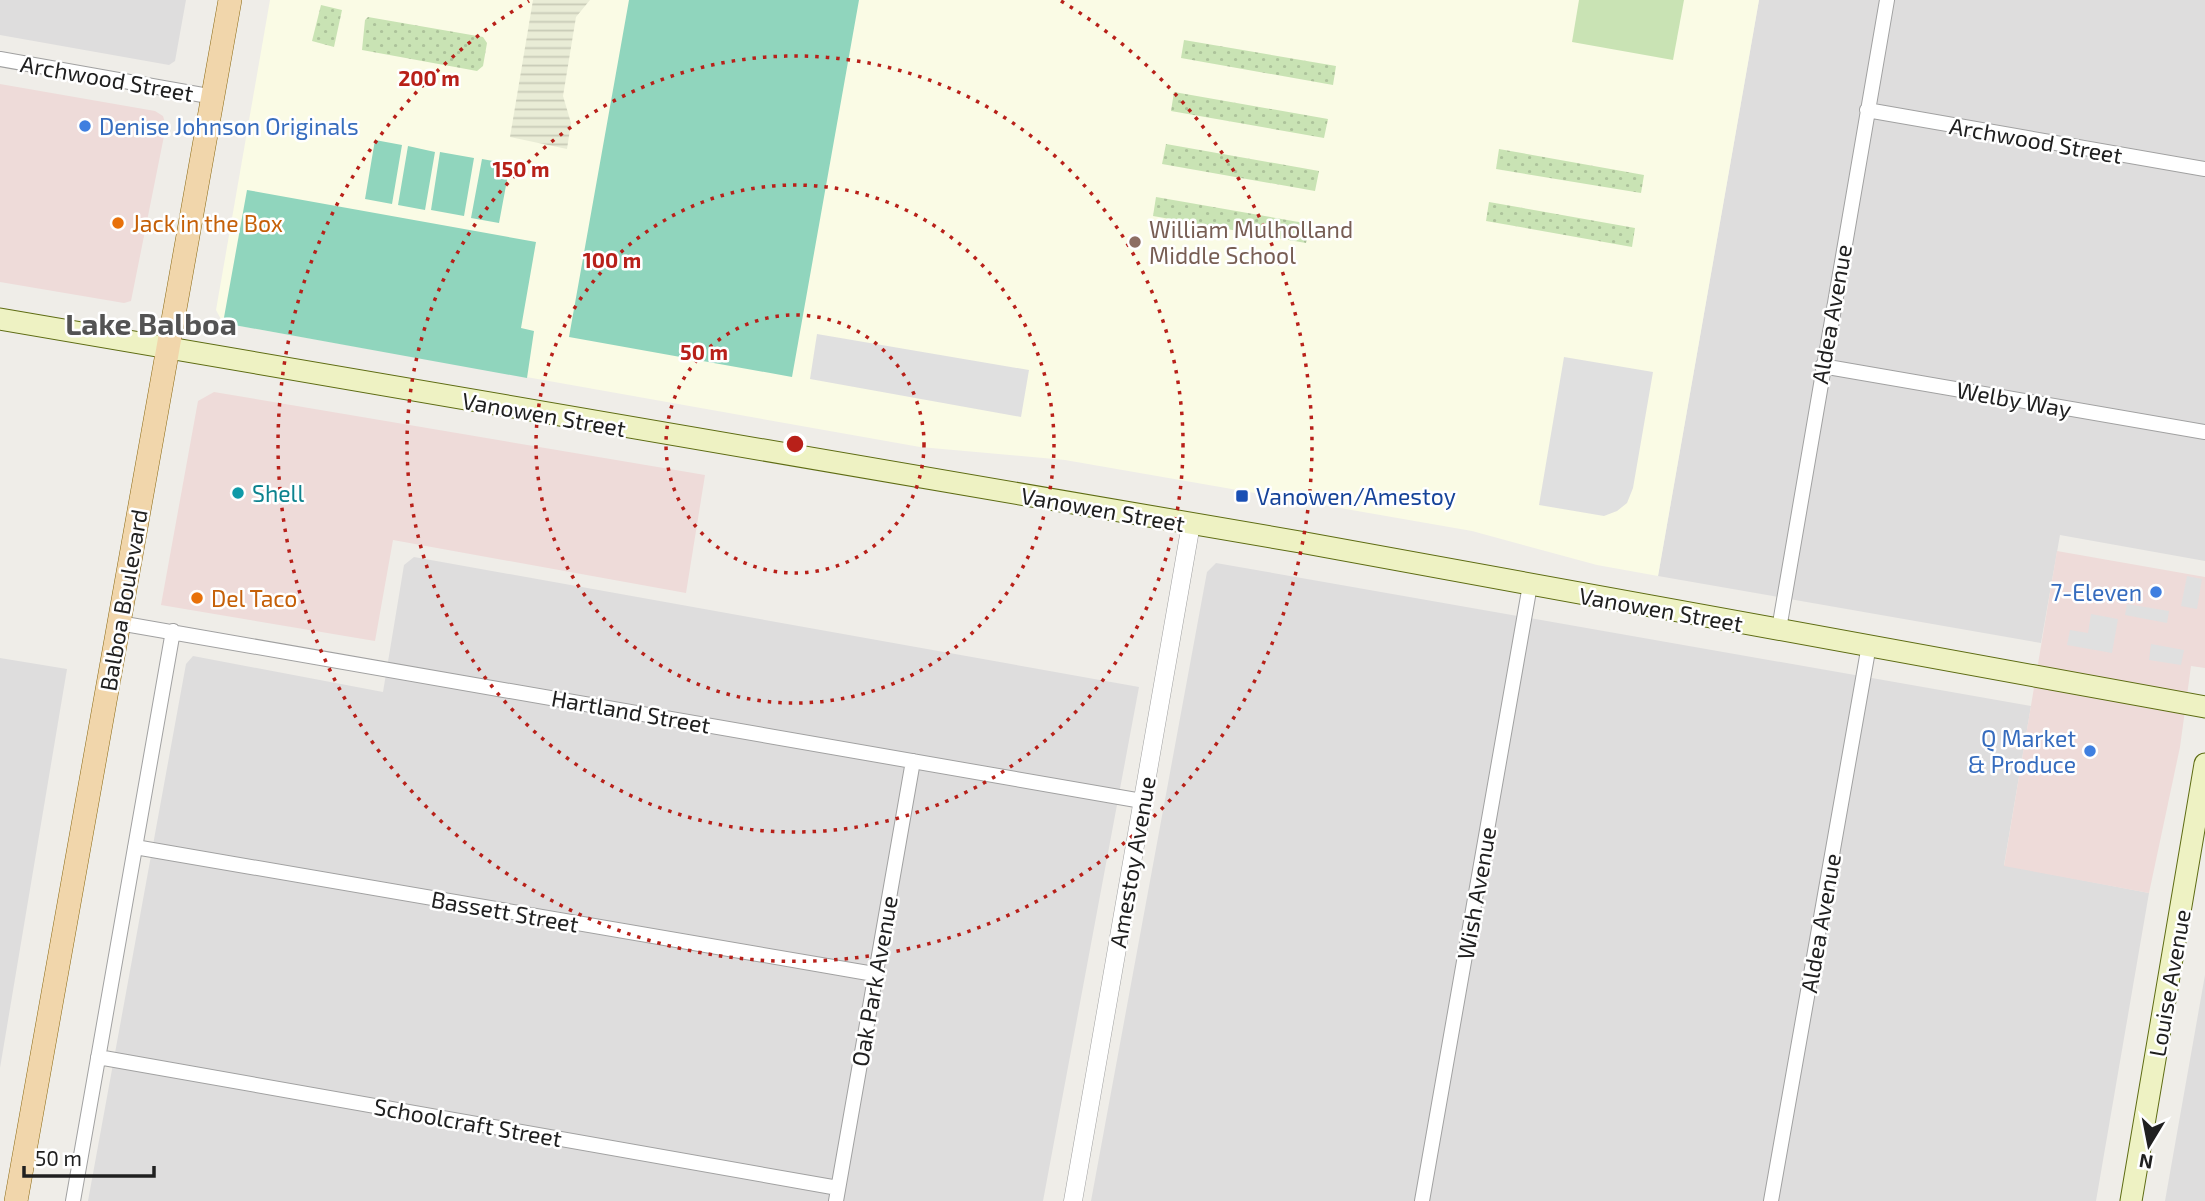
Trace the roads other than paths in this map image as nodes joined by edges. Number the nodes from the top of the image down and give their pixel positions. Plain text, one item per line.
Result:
1 (230, 0) edge
2 (1887, 0) edge
3 (0, 59) edge
4 (214, 97) junction
5 (1867, 110) junction
6 (2205, 169) edge
7 (0, 319) edge
8 (166, 349) junction
9 (1822, 366) junction
10 (2205, 432) edge
11 (1191, 524) junction
12 (1530, 585) junction
13 (119, 623) junction
14 (1779, 629) junction
15 (173, 631) junction
16 (1869, 645) junction
17 (2205, 707) edge
18 (913, 761) junction
19 (2205, 764) edge
20 (1142, 802) junction
21 (135, 847) junction
22 (874, 974) junction
23 (98, 1057) junction
24 (837, 1194) edge
25 (16, 1201) edge
26 (73, 1201) edge
27 (1073, 1201) edge
28 (1422, 1201) edge
29 (1771, 1201) edge
30 (2131, 1201) edge

1 - 4 main road, Balboa Boulevard
2 - 5 street, Aldea Avenue
3 - 4 street, Archwood Street
4 - 8 main road, Balboa Boulevard
5 - 6 street, Archwood Street
5 - 9 street, Aldea Avenue
7 - 8 main road, Vanowen Street
8 - 11 main road, Vanowen Street
8 - 13 main road, Balboa Boulevard
9 - 10 street, Welby Way
9 - 14 street, Aldea Avenue
11 - 12 main road, Vanowen Street
11 - 20 street, Amestoy Avenue
12 - 14 main road, Vanowen Street
12 - 28 street, Wish Avenue
13 - 15 street, Hartland Street
13 - 25 main road, Balboa Boulevard
14 - 16 main road, Vanowen Street
15 - 18 street, Hartland Street
15 - 21 street
16 - 17 main road, Vanowen Street
16 - 29 street, Aldea Avenue
18 - 20 street, Hartland Street
18 - 22 street, Oak Park Avenue
19 - 30 main road, Louise Avenue
20 - 27 street, Amestoy Avenue
21 - 22 street, Bassett Street
21 - 23 street
22 - 24 street, Oak Park Avenue
23 - 24 street, Schoolcraft Street
23 - 26 street

